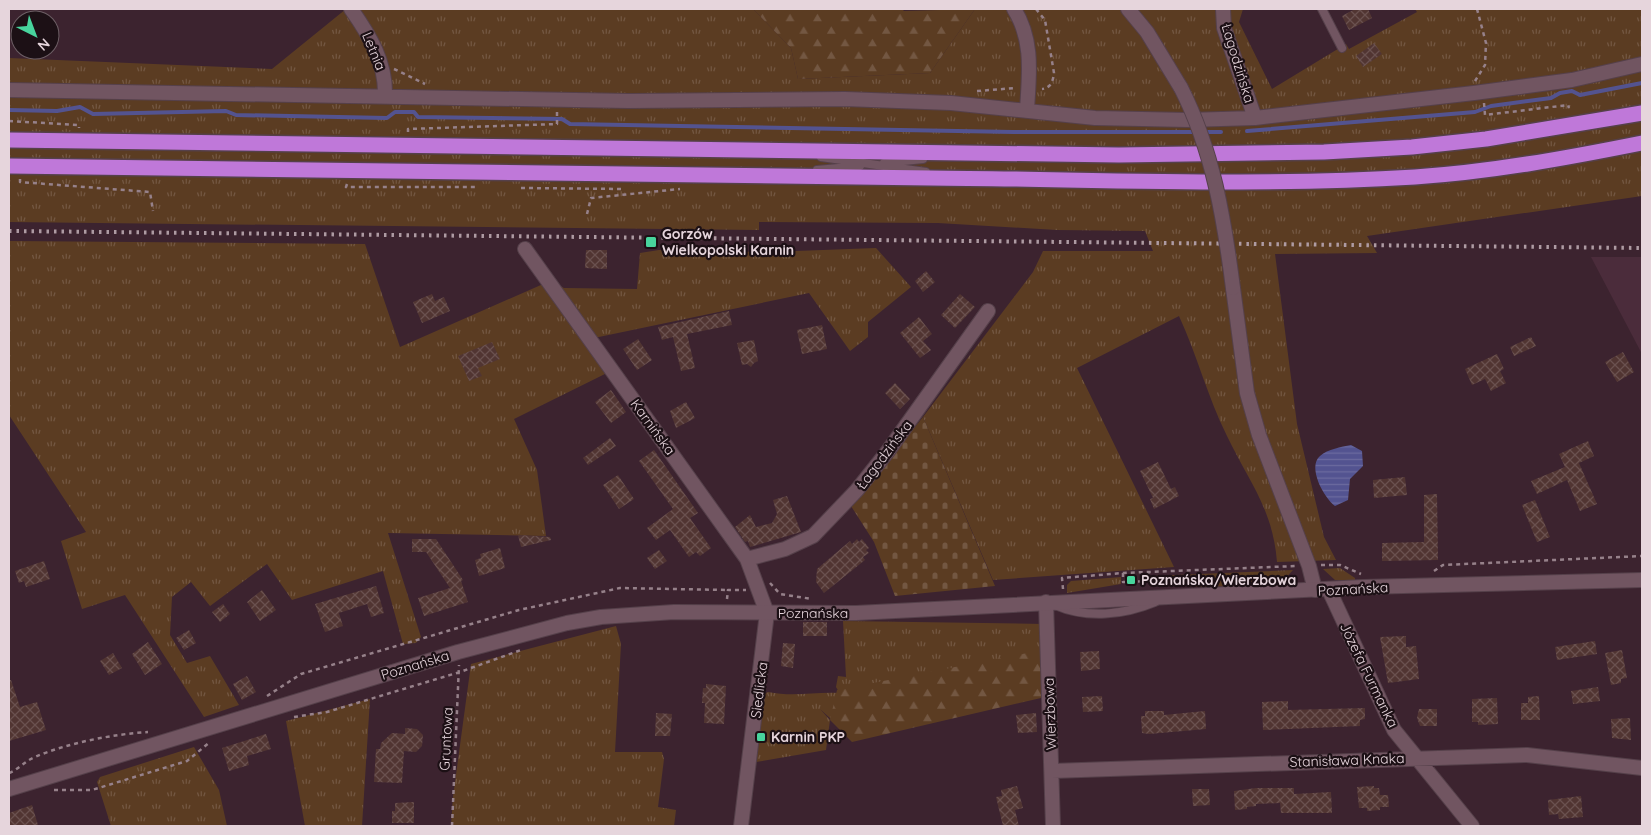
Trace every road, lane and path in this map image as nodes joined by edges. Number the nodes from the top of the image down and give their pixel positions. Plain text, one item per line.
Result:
1 (351, 9) edge
2 (1014, 9) edge
3 (1128, 9) edge
4 (1223, 9) edge
5 (1322, 9) edge
6 (1477, 9) edge
7 (1342, 48) dead end
8 (1642, 64) edge
9 (390, 66) dead end
10 (434, 88) dead end
11 (9, 90) edge
12 (1474, 93) junction
13 (385, 96) junction
14 (1484, 107) dead end
15 (1569, 108) dead end
16 (1027, 110) junction
17 (1642, 113) edge
18 (557, 116) dead end
19 (1255, 118) junction
20 (9, 120) edge
21 (79, 128) dead end
22 (408, 132) dead end
23 (9, 140) edge
24 (1642, 143) edge
25 (767, 150) junction
26 (974, 153) junction
27 (872, 164) junction
28 (9, 166) edge
29 (768, 176) junction
30 (975, 178) junction
31 (20, 180) dead end
32 (347, 184) dead end
33 (484, 187) dead end
34 (520, 188) dead end
35 (680, 189) dead end
36 (662, 192) junction
37 (153, 211) dead end
38 (587, 214) dead end
39 (525, 249) dead end
40 (988, 311) dead end
41 (1642, 556) edge
42 (747, 559) junction
43 (1317, 562) junction
44 (1148, 572) junction
45 (1432, 572) dead end
46 (1123, 573) junction
47 (1362, 575) dead end
48 (1642, 580) edge
49 (758, 587) junction
50 (1055, 588) dead end
51 (728, 590) junction
52 (1322, 590) junction
53 (1063, 594) junction
54 (1169, 596) junction
55 (814, 600) dead end
56 (1046, 602) junction
57 (725, 612) junction
58 (767, 613) junction
59 (528, 648) dead end
60 (458, 652) junction
61 (460, 672) junction
62 (260, 700) dead end
63 (290, 717) dead end
64 (152, 731) dead end
65 (213, 740) dead end
66 (1416, 758) junction
67 (1642, 768) edge
68 (1052, 771) junction
69 (9, 772) edge
70 (9, 789) edge
71 (53, 790) dead end
72 (452, 826) edge
73 (741, 826) edge
74 (1053, 826) edge
75 (1472, 826) edge

1 - 13 street, Letnia
2 - 16 street
3 - 43 street, Józefa Furmanka, bridge
4 - 19 street, Łagodzińska
5 - 7 lane
6 - 12 path
8 - 12 street
9 - 10 path
11 - 13 street
12 - 19 street
13 - 16 street
14 - 15 path
16 - 19 street
17 - 26 highway
18 - 22 path
20 - 21 path
23 - 25 highway
24 - 30 highway
25 - 26 highway
25 - 27 lane
26 - 27 lane
27 - 29 lane
27 - 30 lane
28 - 29 highway
29 - 30 highway
31 - 37 path
32 - 33 path
34 - 36 path
35 - 36 path
36 - 38 path
39 - 42 street, Karnińska
40 - 42 street, Łagodzińska
41 - 45 path
42 - 49 street, Karnińska
43 - 44 path
43 - 47 path
43 - 52 street, Józefa Furmanka
44 - 46 path
44 - 46 path
46 - 53 path
48 - 52 street, Poznańska
49 - 51 path
49 - 55 path
49 - 58 street, Karnińska
50 - 53 path
51 - 57 path
51 - 62 path
52 - 54 street, Poznańska
52 - 66 street, Józefa Furmanka
53 - 54 street, Poznańska
53 - 56 street, Poznańska
54 - 56 lane
56 - 58 street, Poznańska
56 - 68 street, Wierzbowa
57 - 58 street, Poznańska
57 - 60 street, Poznańska
58 - 73 street, Siedlicka
59 - 61 path
60 - 61 path, Gruntowa
60 - 70 street, Poznańska
61 - 63 path
61 - 72 path, Gruntowa
64 - 69 path
65 - 71 path
66 - 67 street, Stanisława Knaka
66 - 68 street, Stanisława Knaka
66 - 75 street, Józefa Furmanka
68 - 74 street, Wierzbowa

